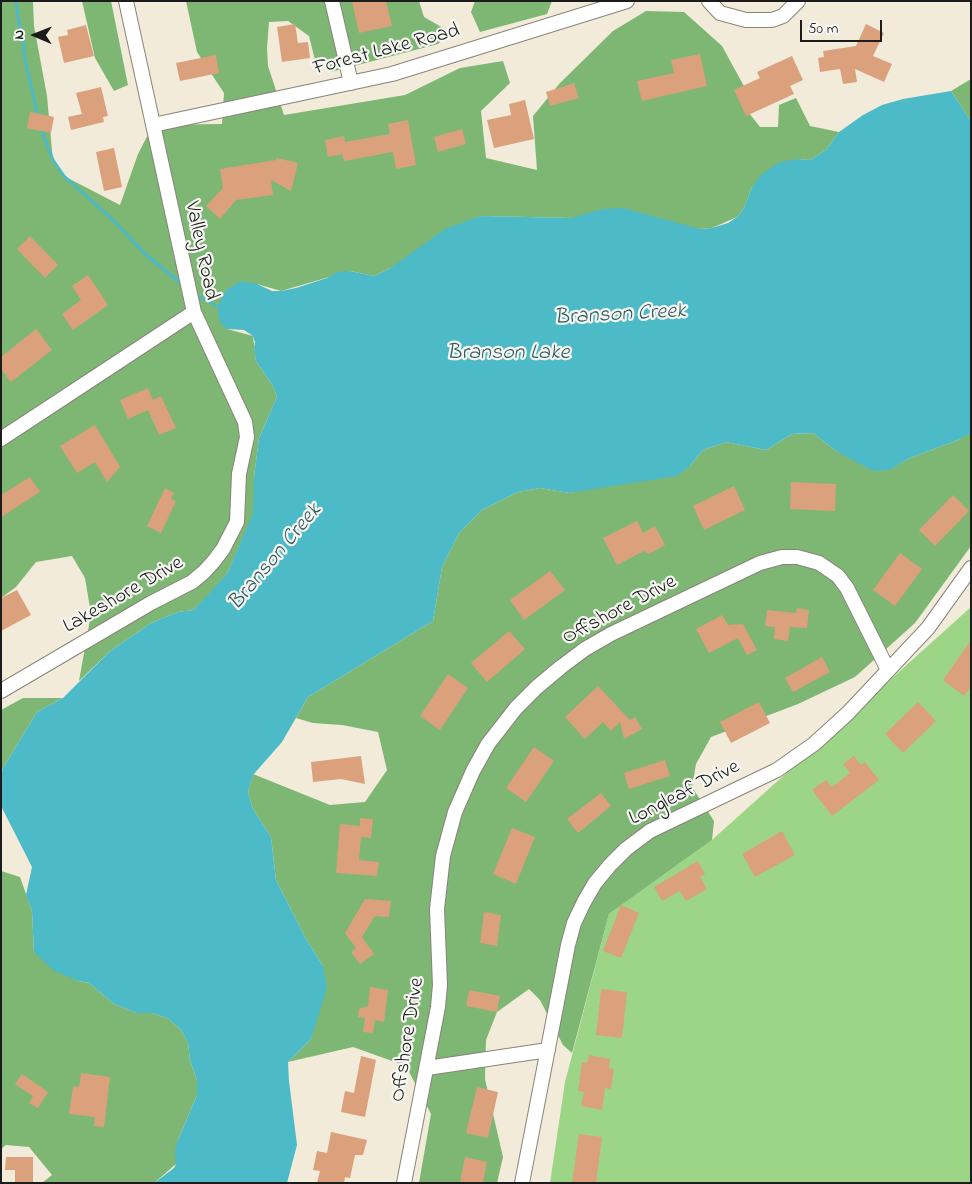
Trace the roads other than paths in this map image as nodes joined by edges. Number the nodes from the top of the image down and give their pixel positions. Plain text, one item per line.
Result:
1 (126, 1) edge
2 (332, 1) edge
3 (627, 1) edge
4 (709, 1) edge
5 (798, 1) edge
6 (351, 82) junction
7 (153, 125) junction
8 (194, 312) junction
9 (1, 439) edge
10 (971, 568) edge
11 (888, 670) junction
12 (1, 691) edge
13 (548, 1050) junction
14 (427, 1068) junction
15 (404, 1183) edge
16 (522, 1183) edge

1 - 7 street, Valley Road
2 - 6 street
3 - 6 street, Forest Lake Road
4 - 5 street
6 - 7 street, Forest Lake Road
7 - 8 street, Valley Road
8 - 9 street, Valley Road
8 - 12 street, Lakeshore Drive
10 - 11 street, Longleaf Drive
11 - 13 street, Longleaf Drive
11 - 14 street, Offshore Drive
13 - 14 street
13 - 16 street, Longleaf Drive
14 - 15 street, Offshore Drive

